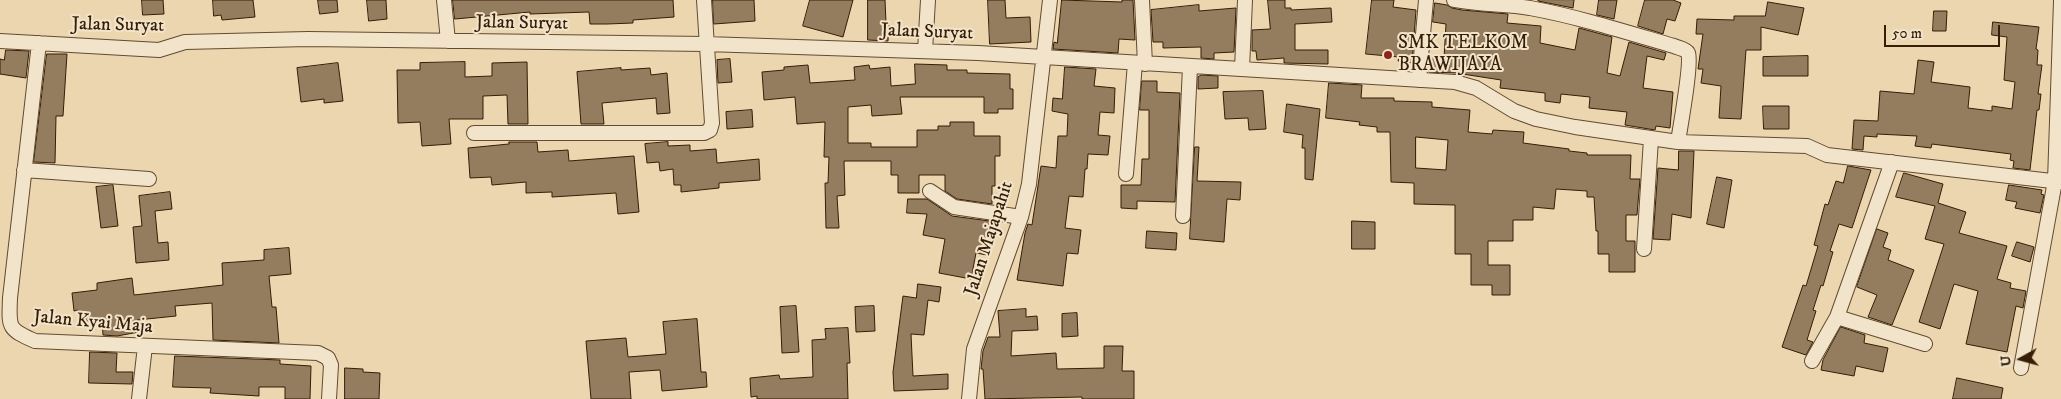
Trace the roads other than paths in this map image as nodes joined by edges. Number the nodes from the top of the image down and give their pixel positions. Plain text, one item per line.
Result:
1 (444, 0) edge
2 (704, 0) edge
3 (928, 0) edge
4 (1050, 0) edge
5 (1142, 0) edge
6 (1245, 0) edge
7 (1426, 0) edge
8 (1454, 0) edge
9 (2061, 1) edge
10 (0, 40) edge
11 (448, 41) junction
12 (39, 43) junction
13 (706, 44) junction
14 (925, 52) junction
15 (1044, 57) junction
16 (1140, 64) junction
17 (1190, 67) junction
18 (1242, 69) junction
19 (1419, 80) junction
20 (474, 133) dead end
21 (1651, 139) junction
22 (1678, 142) junction
23 (1892, 162) junction
24 (24, 170) junction
25 (1126, 174) dead end
26 (150, 179) dead end
27 (2058, 182) edge
28 (930, 191) dead end
29 (1183, 216) dead end
30 (1021, 218) junction
31 (1644, 249) dead end
32 (1837, 317) junction
33 (1925, 344) dead end
34 (145, 346) junction
35 (1812, 361) dead end
36 (2021, 368) dead end
37 (140, 399) edge
38 (329, 399) edge
39 (969, 399) edge

1 - 11 street
2 - 13 street
3 - 14 street
4 - 15 street, Jalan Majapahit
5 - 16 street
6 - 18 street
7 - 19 street
8 - 22 street
9 - 27 street
10 - 12 street, Jalan Suryat
11 - 12 street, Jalan Suryat
11 - 13 street, Jalan Suryat
12 - 24 street, Jalan Kyai Maja
13 - 14 street, Jalan Suryat
13 - 20 street
14 - 15 street, Jalan Suryat
15 - 16 street, Jalan Suryat
15 - 30 street, Jalan Majapahit
16 - 17 street, Jalan Suryat
16 - 25 street
17 - 18 street, Jalan Suryat
17 - 29 street
18 - 19 street, Jalan Suryat
19 - 21 street, Jalan Suryat
21 - 22 street, Jalan Suryat
21 - 31 street
22 - 23 street, Jalan Suryat
23 - 27 street
23 - 32 street
24 - 26 street
24 - 34 street, Jalan Kyai Maja
27 - 36 street
28 - 30 street
30 - 39 street, Jalan Majapahit
32 - 33 street
32 - 35 street
34 - 37 street
34 - 38 street, Jalan Kyai Maja

